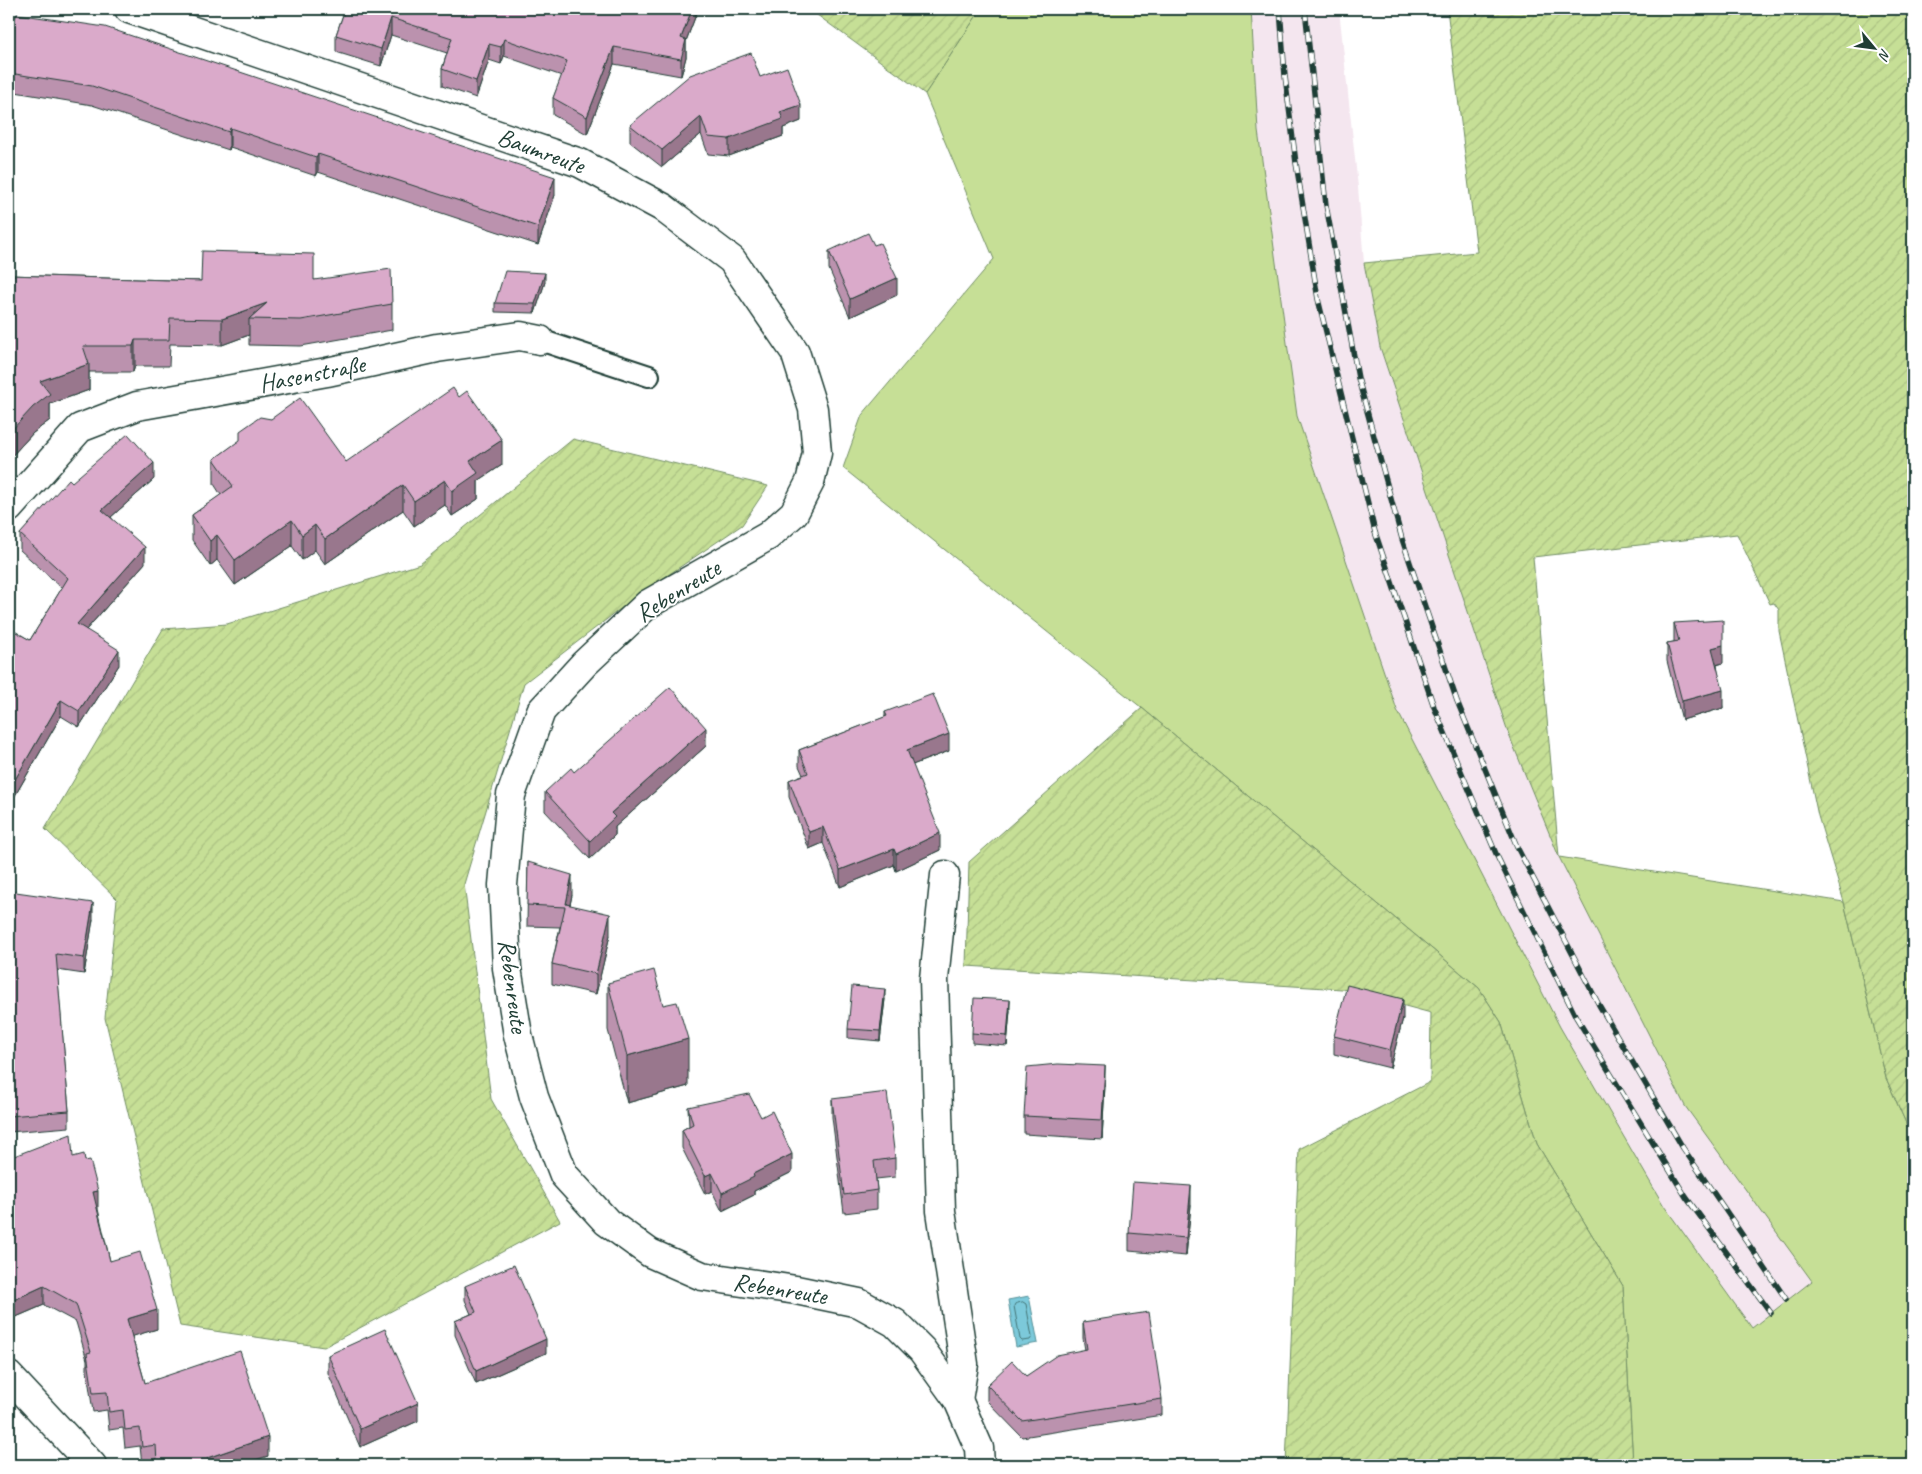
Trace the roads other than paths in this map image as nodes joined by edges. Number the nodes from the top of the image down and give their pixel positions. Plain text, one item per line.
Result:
1 (129, 9) edge
2 (540, 340) joint
3 (649, 376) dead end
4 (817, 453) joint
5 (9, 508) edge
6 (945, 875) dead end
7 (9, 1376) edge
8 (958, 1400) junction
9 (92, 1465) edge
10 (980, 1465) edge

1 - 4 street, Baumreute
2 - 3 lane, Hasenstraße
2 - 5 street, Hasenstraße
4 - 8 street, Rebenreute
6 - 8 street
7 - 9 street
8 - 10 street, Rebenreute

